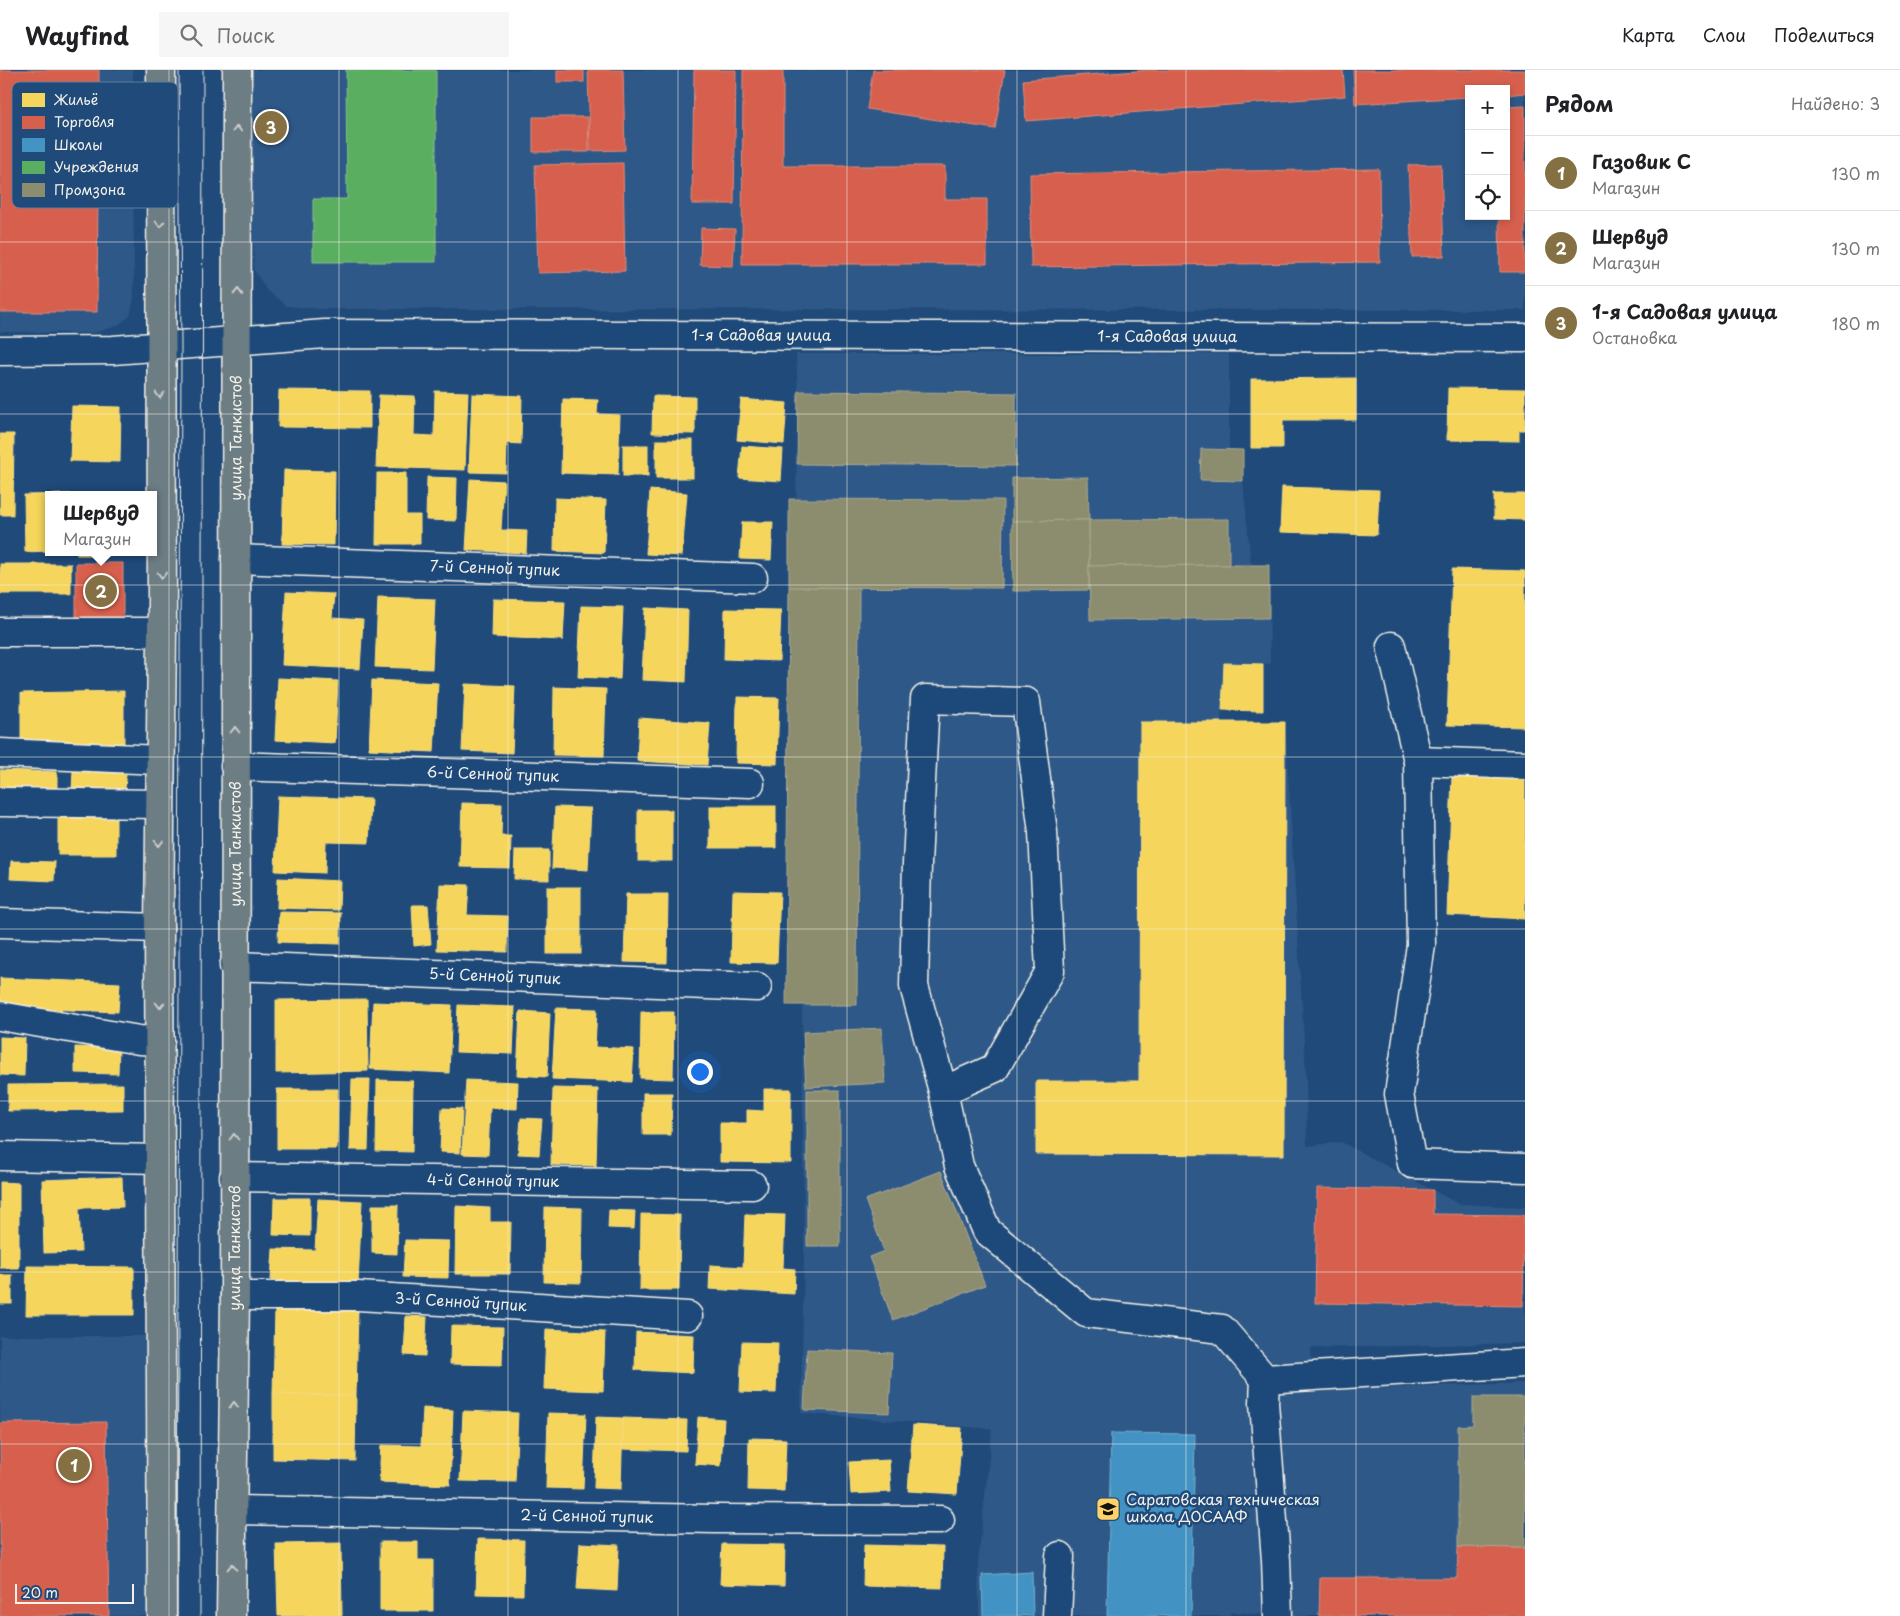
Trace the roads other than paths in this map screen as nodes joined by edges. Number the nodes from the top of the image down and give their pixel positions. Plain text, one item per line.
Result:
1 (237, 70) edge
2 (160, 208) edge
3 (1525, 338) edge
4 (237, 341) junction
5 (160, 346) junction
6 (0, 351) edge
7 (236, 559) junction
8 (753, 578) dead end
9 (0, 632) edge
10 (162, 632) junction
11 (1391, 646) dead end
12 (0, 753) edge
13 (160, 760) junction
14 (1418, 760) junction
15 (1525, 764) edge
16 (235, 766) junction
17 (750, 783) dead end
18 (0, 802) edge
19 (159, 804) junction
20 (0, 923) edge
21 (159, 928) junction
22 (234, 966) junction
23 (757, 986) dead end
24 (0, 1016) edge
25 (160, 1041) junction
26 (942, 1092) junction
27 (0, 1156) edge
28 (160, 1160) junction
29 (1525, 1168) edge
30 (234, 1177) junction
31 (752, 1185) dead end
32 (235, 1296) junction
33 (688, 1316) dead end
34 (1525, 1363) edge
35 (1266, 1379) junction
36 (233, 1510) junction
37 (940, 1520) dead end
38 (1060, 1556) dead end
39 (162, 1616) edge
40 (231, 1616) edge
41 (1057, 1616) edge
42 (1278, 1616) edge

4 -> 1 main road, улица Танкистов
2 -> 5 main road
3 - 4 street, 1-я Садовая улица
4 - 5 street, 1-я Садовая улица
4 - 7 main road, улица Танкистов
5 - 6 street, 1-я Садовая улица
5 -> 10 main road
7 - 8 street, 7-й Сенной тупик
16 -> 7 main road, улица Танкистов
9 - 10 street
10 - 13 main road
11 - 14 street
12 - 13 street
13 - 19 main road
14 - 15 street
14 - 29 street
16 - 17 street, 6-й Сенной тупик
16 - 22 main road, улица Танкистов
18 - 19 street
19 -> 21 main road
20 - 21 street
21 -> 25 main road
22 - 23 street, 5-й Сенной тупик
30 -> 22 main road, улица Танкистов
24 - 25 street
25 - 28 main road
26 - 26 street
26 - 35 street
27 - 28 street
28 - 39 main road
30 - 31 street, 4-й Сенной тупик
30 - 32 main road, улица Танкистов
32 - 33 street, 3-й Сенной тупик
36 -> 32 main road, улица Танкистов
34 - 35 street
35 - 42 street
36 - 37 street, 2-й Сенной тупик
40 -> 36 main road, улица Танкистов
38 - 41 street

